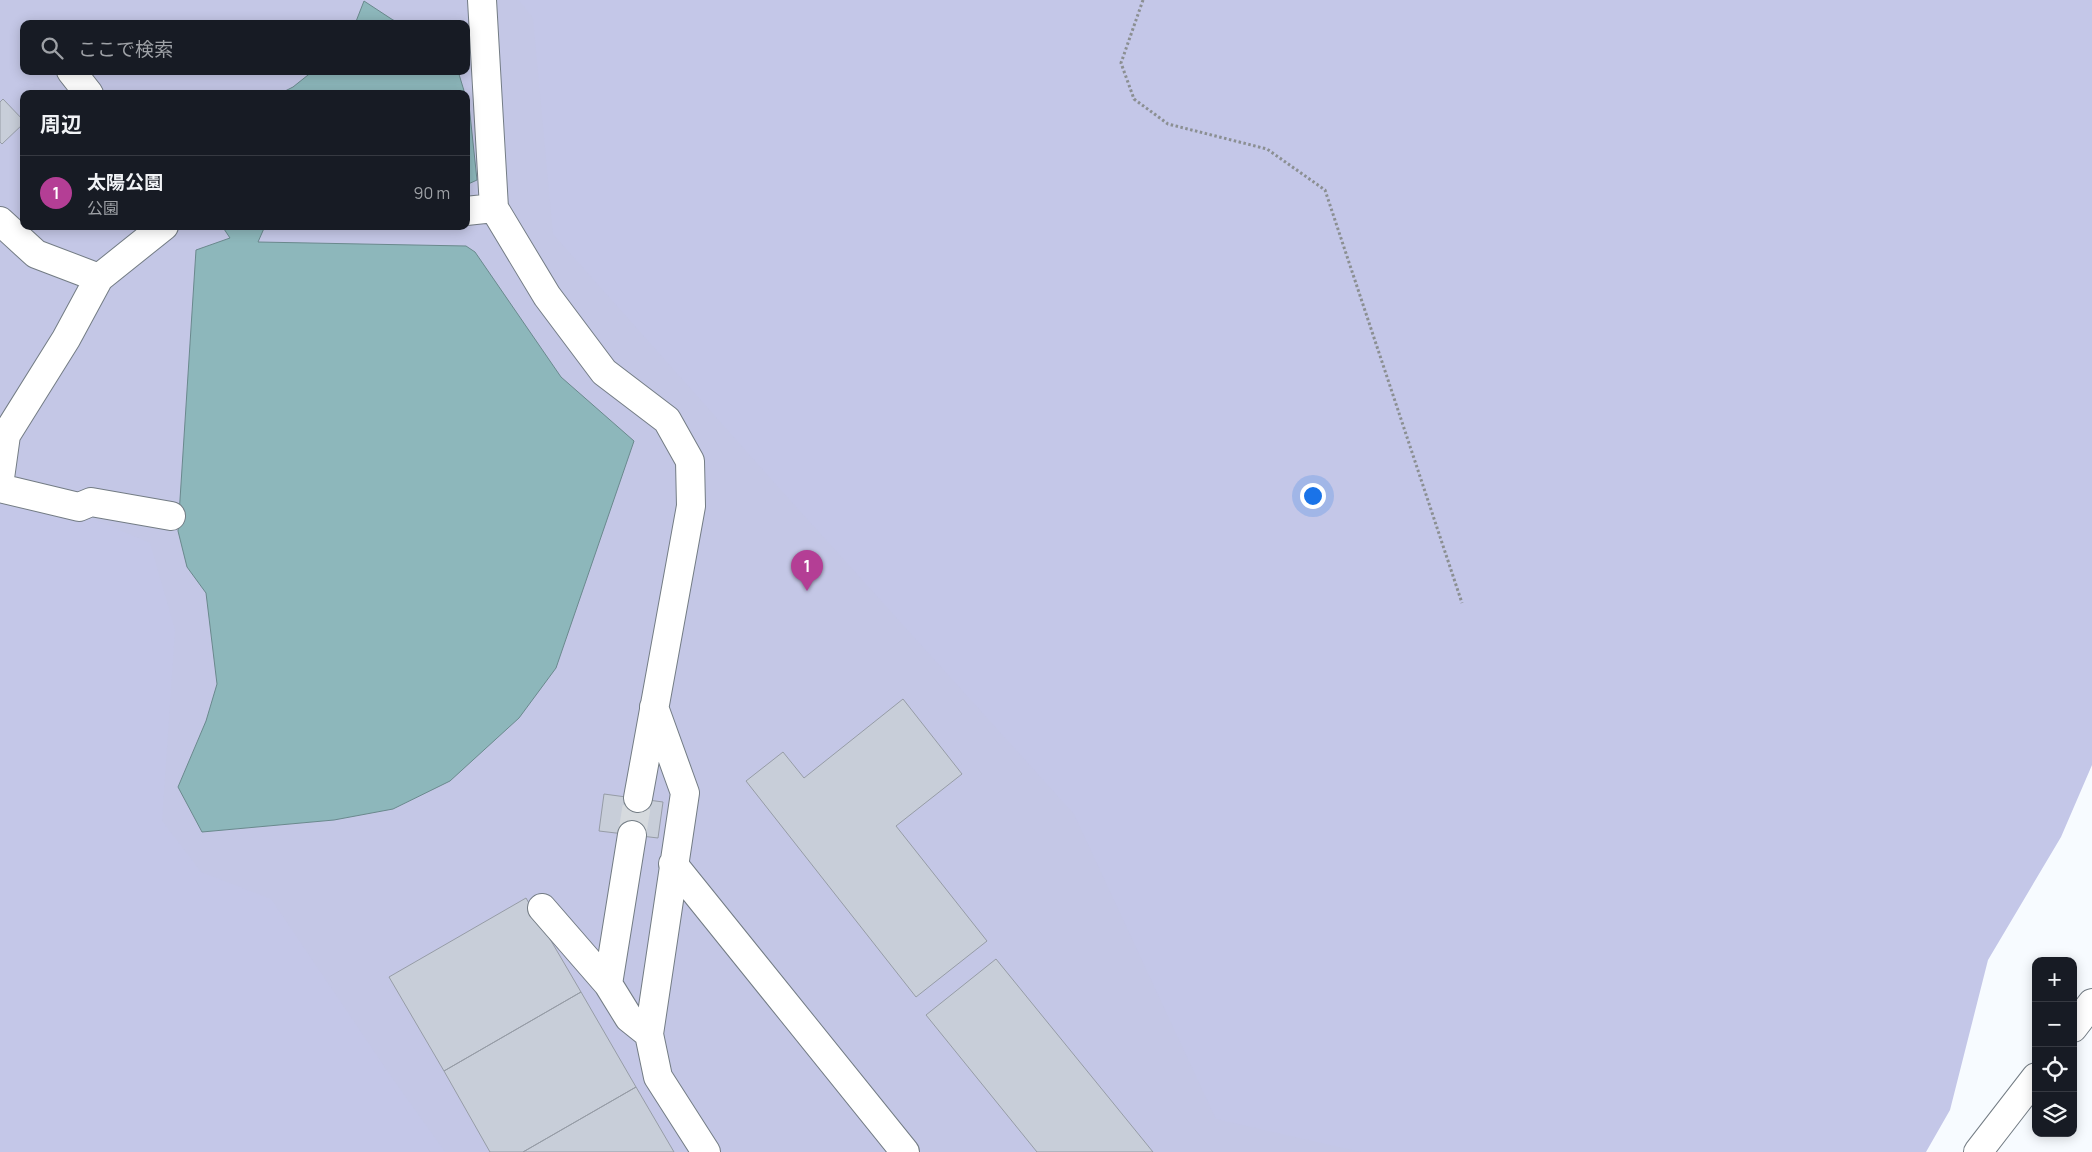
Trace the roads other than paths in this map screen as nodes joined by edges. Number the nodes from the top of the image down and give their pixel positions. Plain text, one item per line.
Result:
1 (482, 0) edge
2 (74, 75) edge
3 (86, 90) edge
4 (494, 208) junction
5 (470, 211) edge
6 (0, 220) edge
7 (159, 230) edge
8 (99, 278) junction
9 (0, 478) edge
10 (0, 488) edge
11 (171, 516) dead end
12 (654, 705) junction
13 (638, 798) tunnel mouth
14 (632, 835) tunnel mouth
15 (674, 864) junction
16 (542, 908) dead end
17 (608, 984) junction
18 (2092, 1003) edge
19 (2077, 1023) edge
20 (649, 1034) junction
21 (2032, 1082) edge
22 (706, 1152) edge
23 (905, 1152) edge
24 (1978, 1152) edge

1 - 4 street
2 - 3 street
4 - 5 street
4 - 12 street
6 - 8 street
7 - 8 street
8 - 9 street
10 - 11 street
12 - 13 street
12 - 15 street
14 - 17 street
15 - 20 street
15 - 23 street
16 - 17 street
17 - 20 street
18 - 19 street
20 - 22 street
21 - 24 street

